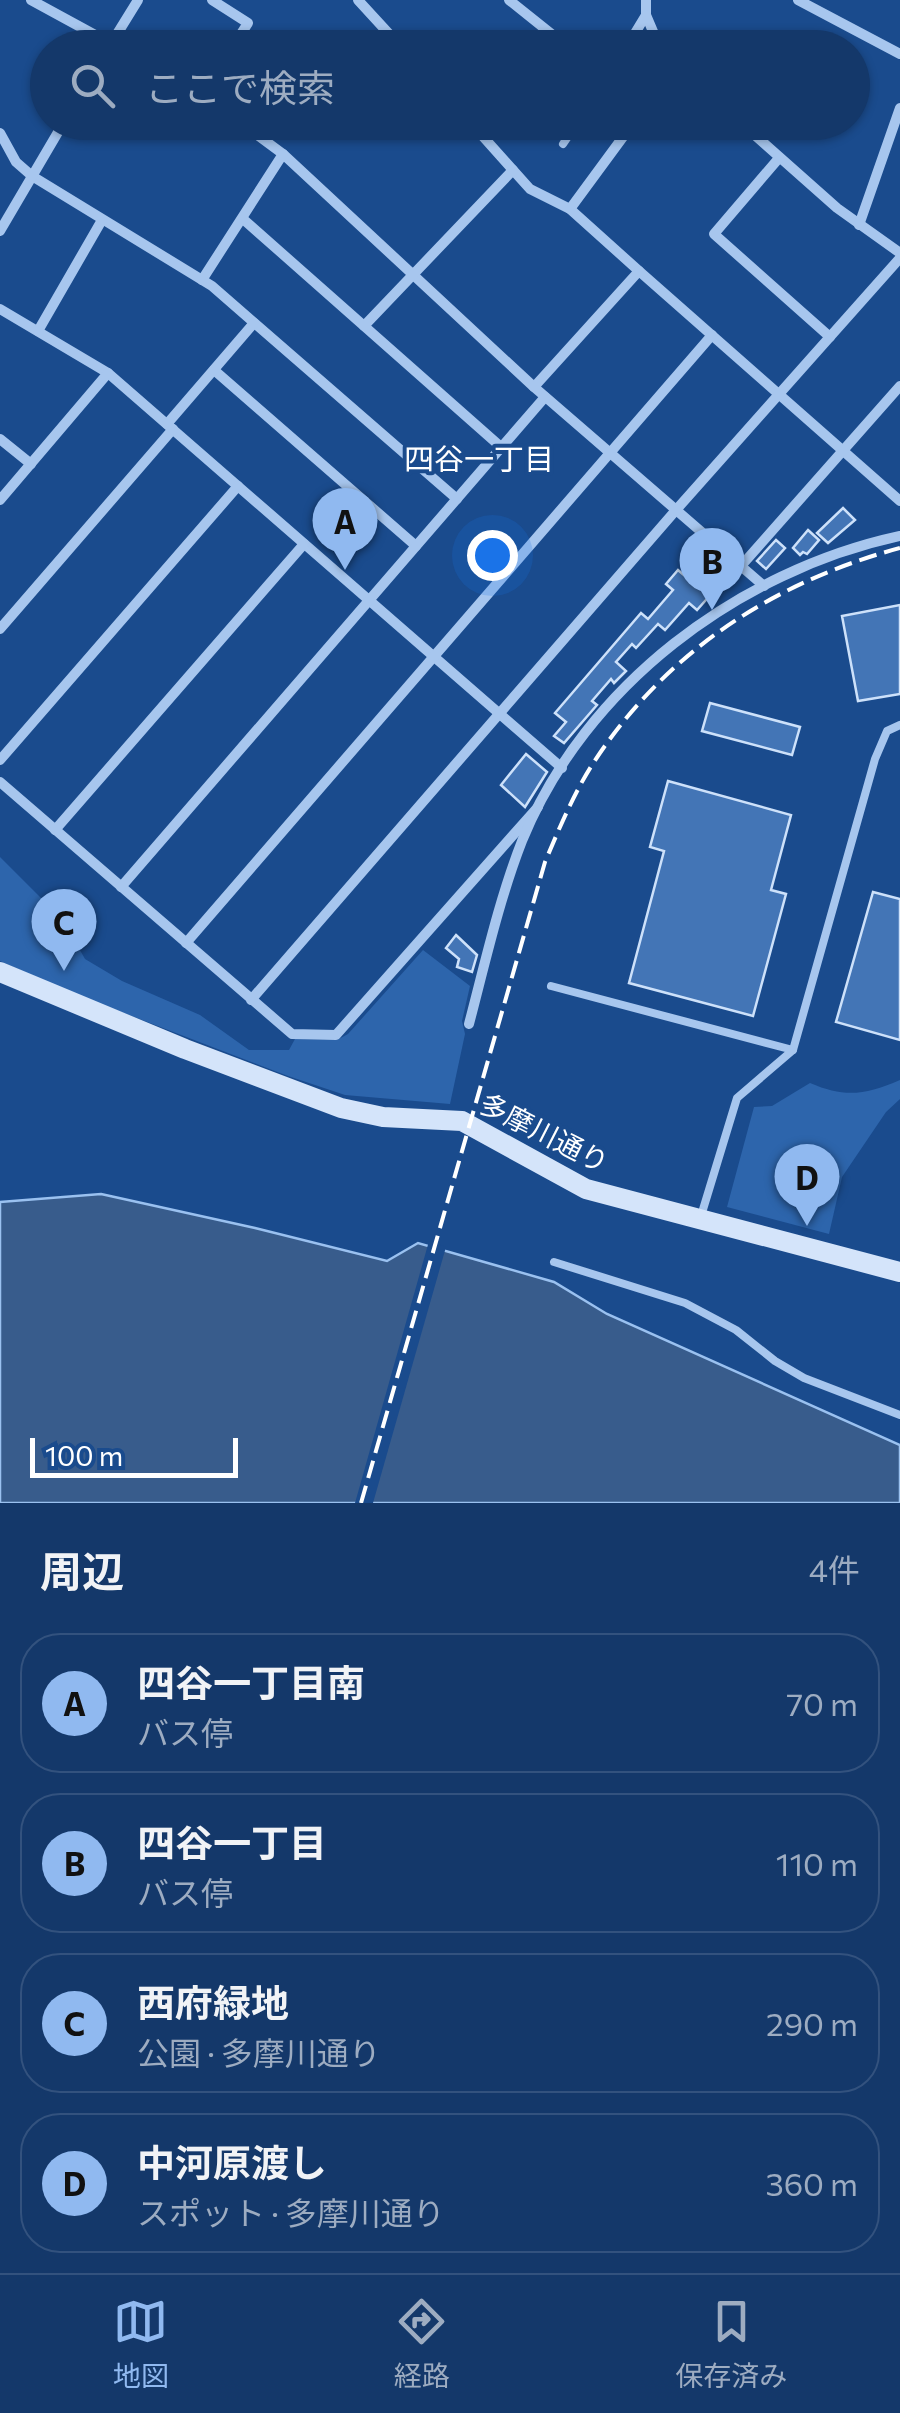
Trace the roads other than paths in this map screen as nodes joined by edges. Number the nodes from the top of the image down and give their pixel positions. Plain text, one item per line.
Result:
1 (31, 0) edge
2 (138, 0) edge
3 (212, 0) edge
4 (358, 0) edge
5 (509, 0) edge
6 (646, 0) edge
7 (798, 0) edge
8 (646, 15) junction
9 (84, 30) edge
10 (122, 30) edge
11 (244, 30) edge
12 (386, 30) edge
13 (546, 30) edge
14 (637, 30) edge
15 (652, 30) edge
16 (855, 30) edge
17 (870, 38) edge
18 (900, 54) edge
19 (900, 108) edge
20 (0, 133) edge
21 (53, 140) edge
22 (265, 140) edge
23 (486, 140) edge
24 (566, 140) edge
25 (621, 140) edge
26 (760, 140) edge
27 (563, 144) dead end
28 (284, 154) junction
29 (779, 158) junction
30 (513, 170) junction
31 (32, 176) junction
32 (570, 209) junction
33 (102, 220) junction
34 (244, 220) junction
35 (860, 225) junction
36 (0, 231) edge
37 (900, 255) edge
38 (638, 271) junction
39 (412, 274) junction
40 (202, 280) junction
41 (0, 309) edge
42 (254, 323) junction
43 (364, 326) junction
44 (38, 331) junction
45 (712, 336) junction
46 (830, 336) junction
47 (214, 370) junction
48 (108, 373) junction
49 (534, 386) junction
50 (900, 386) edge
51 (778, 394) junction
52 (545, 397) junction
53 (170, 427) junction
54 (0, 439) edge
55 (501, 447) junction
56 (842, 451) junction
57 (612, 453) junction
58 (30, 464) junction
59 (238, 486) junction
60 (457, 499) junction
61 (0, 500) edge
62 (900, 502) edge
63 (676, 510) junction
64 (900, 536) edge
65 (304, 544) junction
66 (416, 546) junction
67 (741, 566) junction
68 (764, 586) junction
69 (369, 600) junction
70 (0, 629) edge
71 (434, 657) junction
72 (500, 714) junction
73 (900, 724) edge
74 (0, 760) edge
75 (562, 768) junction
76 (0, 782) edge
77 (538, 806) junction
78 (55, 830) junction
79 (121, 887) junction
80 (186, 943) junction
81 (0, 972) edge
82 (550, 986) dead end
83 (251, 1000) junction
84 (468, 1024) dead end
85 (794, 1050) junction
86 (700, 1220) junction
87 (554, 1262) dead end
88 (900, 1272) edge
89 (900, 1416) edge

1 - 9 street
2 - 10 street
3 - 11 street
4 - 12 street
5 - 13 street
6 - 8 street
7 - 16 street
8 - 14 street
8 - 15 street
17 - 18 street
19 - 35 street
20 - 31 street
21 - 31 street
22 - 28 street
23 - 30 street
24 - 27 lane
25 - 32 street
26 - 29 street
28 - 34 street
28 - 39 street
29 - 35 street
29 - 46 street
30 - 32 street
30 - 39 street
31 - 33 street
31 - 36 street
32 - 38 street
33 - 40 street
33 - 44 street
34 - 40 street
34 - 43 street
35 - 37 street
37 - 46 street
38 - 45 street
38 - 49 street
39 - 43 street
39 - 49 street
40 - 42 street
41 - 44 street
42 - 47 street
42 - 60 street
43 - 55 street
44 - 48 street
45 - 51 street
45 - 57 street
46 - 51 street
47 - 53 street
47 - 66 street
48 - 53 street
48 - 58 street
49 - 52 street
50 - 56 street
51 - 56 street
51 - 63 street
52 - 55 street
52 - 57 street
53 - 59 street
53 - 70 street
54 - 58 street
55 - 60 street
56 - 62 street
56 - 67 street
57 - 63 street
57 - 71 street
58 - 61 street
59 - 65 street
59 - 74 street
60 - 66 street
63 - 67 street
63 - 72 street
64 - 68 street
65 - 69 street
65 - 78 street
66 - 69 street
67 - 68 street
68 - 75 street
69 - 71 street
69 - 79 street
71 - 72 street
71 - 80 street
72 - 75 street
72 - 83 street
73 - 85 lane
75 - 77 street
76 - 78 street
77 - 83 street
77 - 84 street
78 - 79 street
79 - 80 street
80 - 83 street
81 - 86 street, 多摩川通り
82 - 85 lane
85 - 86 lane
86 - 88 street, 多摩川通り
87 - 89 lane

